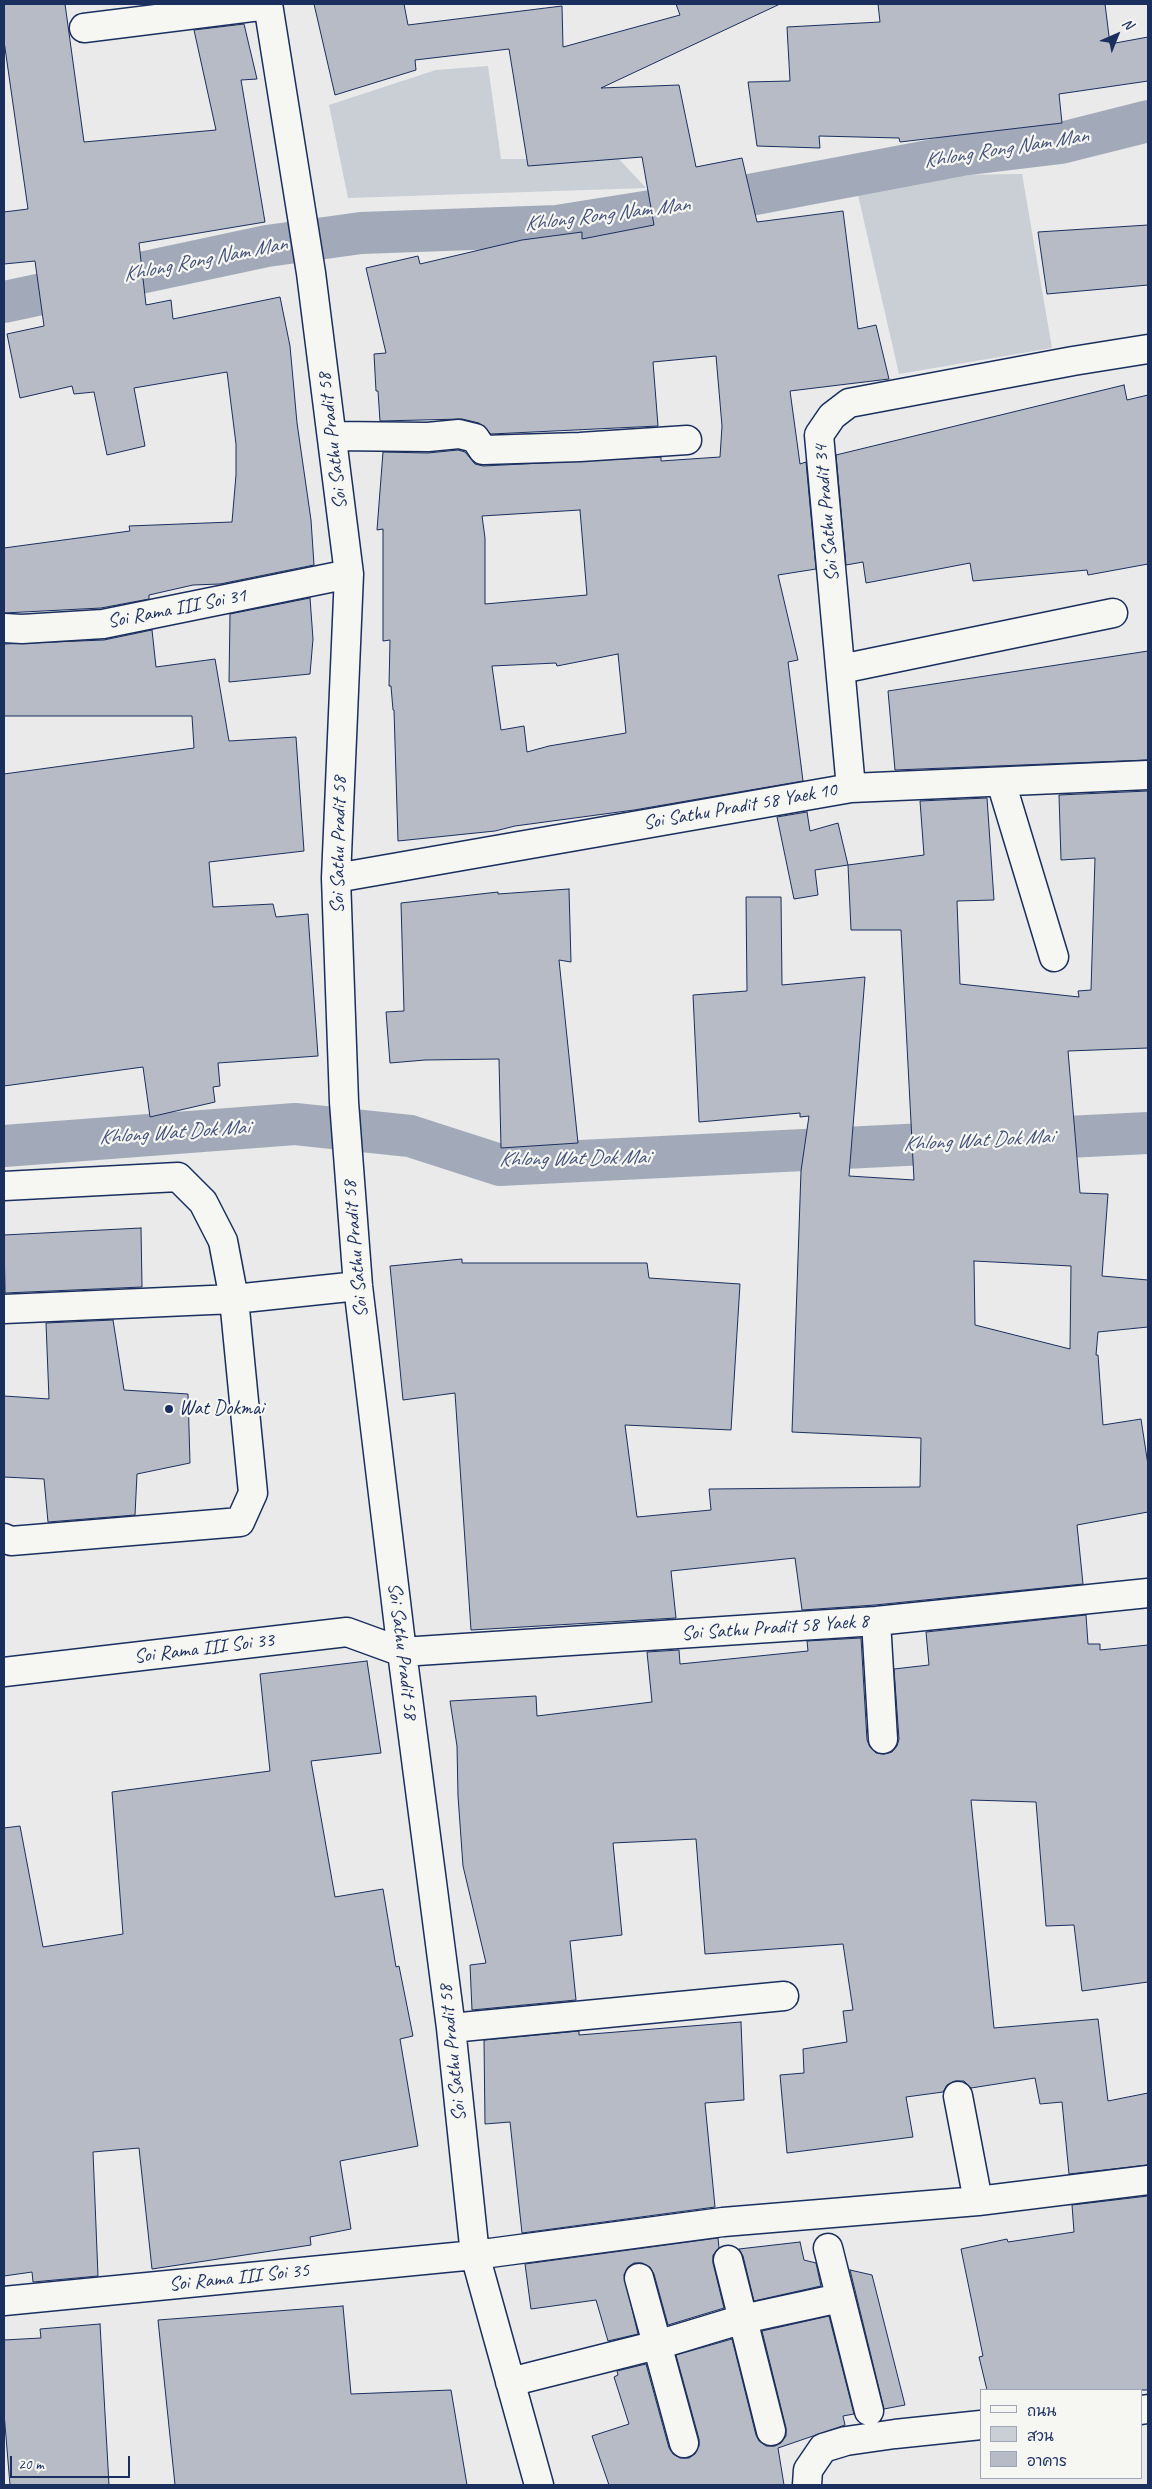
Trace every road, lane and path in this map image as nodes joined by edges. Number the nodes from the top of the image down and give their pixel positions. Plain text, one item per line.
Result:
1 (268, 4) edge
2 (84, 28) dead end
3 (1148, 349) edge
4 (333, 436) junction
5 (687, 440) dead end
6 (348, 574) junction
7 (1113, 613) dead end
8 (4, 628) edge
9 (841, 669) junction
10 (1148, 775) edge
11 (1001, 782) junction
12 (851, 788) junction
13 (336, 878) junction
14 (1054, 957) dead end
15 (4, 1186) edge
16 (358, 1286) junction
17 (234, 1299) junction
18 (4, 1310) edge
19 (4, 1538) edge
20 (1148, 1593) edge
21 (876, 1621) junction
22 (402, 1652) junction
23 (4, 1662) edge
24 (4, 1672) edge
25 (883, 1739) dead end
26 (784, 1996) dead end
27 (451, 2028) junction
28 (958, 2096) dead end
29 (1148, 2180) edge
30 (978, 2201) junction
31 (828, 2248) dead end
32 (475, 2255) junction
33 (728, 2260) dead end
34 (639, 2278) dead end
35 (840, 2298) junction
36 (4, 2302) edge
37 (744, 2319) junction
38 (657, 2345) junction
39 (510, 2382) junction
40 (869, 2411) dead end
41 (980, 2425) edge
42 (771, 2431) dead end
43 (684, 2443) dead end
44 (539, 2485) edge
45 (807, 2485) edge

1 - 2 street
1 - 4 street, Soi Sathu Pradit 58
3 - 9 street, Soi Sathu Pradit 34
4 - 5 street
4 - 6 street, Soi Sathu Pradit 58
6 - 8 street, Soi Rama III Soi 31
6 - 13 street, Soi Sathu Pradit 58
7 - 9 street
9 - 12 street, Soi Sathu Pradit 34
10 - 11 street, Soi Sathu Pradit 58 Yaek 10
11 - 12 street, Soi Sathu Pradit 58 Yaek 10
11 - 14 street
12 - 13 street, Soi Sathu Pradit 58 Yaek 10
13 - 16 street, Soi Sathu Pradit 58
15 - 17 street
16 - 17 street
16 - 22 street, Soi Sathu Pradit 58
17 - 18 street
17 - 19 street
20 - 21 street, Soi Sathu Pradit 58 Yaek 8
21 - 22 street, Soi Sathu Pradit 58 Yaek 8
21 - 25 street
22 - 24 street, Soi Rama III Soi 33
22 - 27 street, Soi Sathu Pradit 58
23 - 24 street
26 - 27 street
27 - 32 street, Soi Sathu Pradit 58
28 - 30 street
29 - 30 street, Soi Rama III Soi 35
30 - 32 street, Soi Rama III Soi 35
31 - 35 street
32 - 36 street, Soi Rama III Soi 35
32 - 39 street, Soi Sathu Pradit 58
33 - 37 street
34 - 38 street
35 - 37 street
35 - 40 street
37 - 38 street
37 - 42 street
38 - 39 street
38 - 43 street
39 - 44 street, Soi Sathu Pradit 58
41 - 45 street

